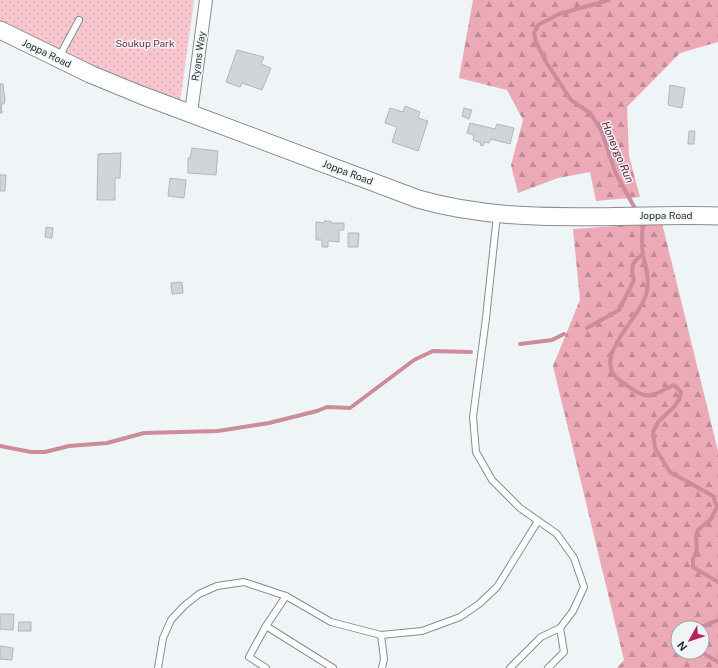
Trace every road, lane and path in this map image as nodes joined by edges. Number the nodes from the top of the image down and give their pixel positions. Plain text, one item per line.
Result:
1 (206, 0) edge
2 (79, 20) dead end
3 (0, 30) edge
4 (59, 59) junction
5 (191, 113) junction
6 (497, 213) junction
7 (718, 216) edge
8 (538, 521) junction
9 (286, 596) junction
10 (266, 626) junction
11 (560, 628) junction
12 (381, 635) junction
13 (158, 668) edge
14 (266, 668) edge
15 (333, 668) edge
16 (382, 668) edge
17 (510, 668) edge
18 (548, 668) edge

1 - 5 street, Ryans Way
2 - 4 lane
3 - 4 street, Joppa Road
4 - 5 street, Joppa Road
5 - 6 street, Joppa Road
6 - 7 street, Joppa Road
6 - 8 lane
8 - 11 lane
8 - 12 lane
9 - 10 lane
9 - 12 lane
9 - 13 lane
10 - 14 lane
10 - 15 lane
11 - 17 lane
11 - 18 lane
12 - 16 lane

